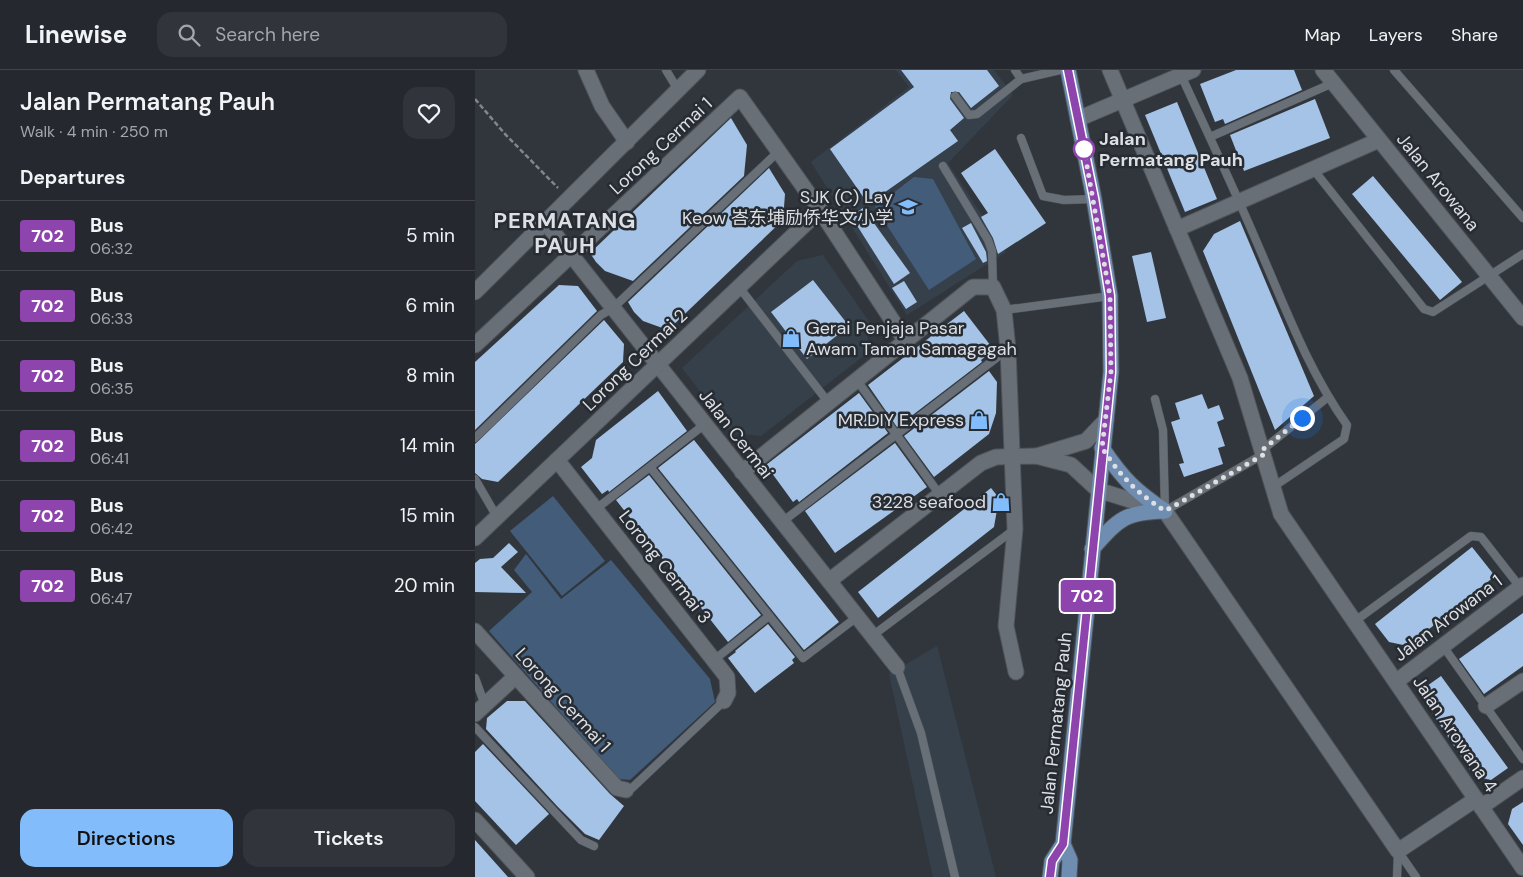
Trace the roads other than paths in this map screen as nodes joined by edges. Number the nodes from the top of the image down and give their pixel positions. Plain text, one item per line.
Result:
1 (586, 70) edge
2 (666, 70) edge
3 (698, 70) edge
4 (1015, 70) edge
5 (1060, 70) edge
6 (1068, 70) edge
7 (1110, 70) edge
8 (1323, 70) edge
9 (1394, 70) edge
10 (1187, 73) edge
11 (1021, 79) junction
12 (1333, 83) junction
13 (678, 90) junction
14 (955, 96) dead end
15 (1123, 100) junction
16 (1078, 119) junction
17 (1210, 137) junction
18 (1021, 138) dead end
19 (1379, 140) junction
20 (627, 142) junction
21 (779, 151) junction
22 (943, 166) dead end
23 (1313, 169) junction
24 (1094, 198) junction
25 (1240, 202) junction
26 (820, 210) junction
27 (1523, 218) edge
28 (546, 223) junction
29 (1177, 229) junction
30 (1523, 254) edge
31 (571, 255) junction
32 (1489, 277) junction
33 (739, 287) junction
34 (993, 287) junction
35 (475, 292) edge
36 (1110, 296) junction
37 (613, 308) junction
38 (1004, 310) junction
39 (1523, 318) edge
40 (905, 340) junction
41 (475, 345) edge
42 (1008, 349) junction
43 (658, 364) junction
44 (856, 380) junction
45 (1327, 397) junction
46 (1155, 399) dead end
47 (828, 402) junction
48 (1106, 420) junction
49 (705, 424) junction
50 (896, 435) junction
51 (475, 438) edge
52 (1102, 448) junction
53 (1262, 453) junction
54 (1014, 456) junction
55 (1036, 456) junction
56 (557, 460) junction
57 (651, 466) junction
58 (742, 472) junction
59 (475, 479) edge
60 (1272, 487) junction
61 (1098, 490) junction
62 (940, 495) junction
63 (596, 510) junction
64 (1165, 511) junction
65 (497, 517) junction
66 (782, 522) junction
67 (1015, 529) junction
68 (475, 538) edge
69 (1092, 549) junction
70 (829, 582) junction
71 (1521, 586) edge
72 (769, 616) junction
73 (857, 617) junction
74 (1355, 620) junction
75 (475, 631) edge
76 (872, 636) junction
77 (1443, 646) junction
78 (714, 660) junction
79 (897, 667) joint
80 (1016, 672) dead end
81 (516, 676) junction
82 (475, 678) edge
83 (1523, 681) edge
84 (1397, 682) junction
85 (724, 702) joint
86 (1486, 706) junction
87 (480, 710) edge
88 (475, 726) edge
89 (1523, 759) edge
90 (1523, 778) edge
91 (626, 790) joint
92 (1479, 803) junction
93 (475, 820) edge
94 (1063, 844) junction
95 (594, 846) dead end
96 (1398, 851) junction
97 (1523, 868) edge
98 (527, 877) edge
99 (955, 877) edge
100 (1050, 877) edge
101 (1069, 877) edge
102 (1397, 877) edge
103 (1416, 877) edge

1 - 20 street
2 - 13 lane
3 - 13 street
4 - 11 lane
5 - 11 lane
6 - 16 main road, Jalan Permatang Pauh
7 - 15 street
8 - 12 street, Jalan Arowana
9 - 27 lane
10 - 15 street
10 - 17 lane
11 - 14 lane
12 - 17 lane
12 - 19 street, Jalan Arowana
13 - 20 street
15 - 16 street
15 - 29 street
16 - 24 main road, Jalan Permatang Pauh
17 - 25 lane
18 - 24 lane
19 - 23 street
19 - 32 street, Jalan Arowana
20 - 28 street
21 - 26 street
21 - 31 street, Lorong Cermai 1
21 - 37 lane
22 - 34 lane
23 - 25 street
23 - 32 lane
24 - 36 main road, Jalan Permatang Pauh
25 - 29 street
25 - 45 lane
26 - 33 street, Lorong Cermai 2
26 - 40 street
28 - 31 street, Jalan Cermai
28 - 35 street
29 - 53 street
30 - 32 lane
31 - 37 street, Jalan Cermai
31 - 41 street, Lorong Cermai 1
32 - 39 street, Jalan Arowana
33 - 43 street, Lorong Cermai 2
33 - 47 lane
34 - 38 street
34 - 40 street
36 - 38 lane
36 - 48 main road, Jalan Permatang Pauh
37 - 43 street, Jalan Cermai
37 - 51 lane
38 - 42 street
40 - 44 street
42 - 50 lane
42 - 54 street
43 - 49 street, Jalan Cermai
43 - 56 street, Lorong Cermai 2
44 - 47 street
44 - 50 lane
45 - 53 lane
45 - 60 lane
46 - 64 lane
47 - 58 street
48 - 52 main road, Jalan Permatang Pauh
48 - 55 street
49 - 57 lane
49 - 58 street, Jalan Cermai
50 - 62 lane
50 - 66 lane
52 - 61 main road, Jalan Permatang Pauh
52 - 64 main road
53 - 60 street
53 - 64 lane
54 - 55 street
54 - 62 street
54 - 67 street
55 - 61 street
56 - 63 street, Lorong Cermai 3
56 - 65 street, Lorong Cermai 2
57 - 63 lane
57 - 72 lane
58 - 66 street, Jalan Cermai
59 - 65 lane
60 - 74 street
61 - 64 street
61 - 69 main road, Jalan Permatang Pauh
62 - 70 street
63 - 78 street, Lorong Cermai 3
64 - 69 main road
64 - 96 street
65 - 68 street, Lorong Cermai 2
66 - 70 street, Jalan Cermai
67 - 76 lane
67 - 80 street
69 - 94 main road, Jalan Permatang Pauh
70 - 73 street, Jalan Cermai
71 - 74 lane
71 - 77 street, Jalan Arowana 1
72 - 73 lane
72 - 78 lane
73 - 76 street, Jalan Cermai
74 - 84 street, Jalan Arowana 4
75 - 81 street, Lorong Cermai 1
76 - 79 street, Jalan Cermai
77 - 84 street, Jalan Arowana 1
77 - 86 lane
78 - 85 street, Lorong Cermai 3
79 - 99 lane
81 - 87 street
81 - 91 street, Lorong Cermai 1
82 - 87 lane
83 - 86 street
84 - 92 street, Jalan Arowana 4
85 - 91 lane
86 - 89 lane
88 - 95 lane
90 - 92 street
92 - 96 street
92 - 97 street, Jalan Arowana 4
93 - 98 street
94 - 100 main road, Jalan Permatang Pauh
94 - 101 main road, Jalan Permatang Pauh
96 - 102 lane
96 - 103 lane

